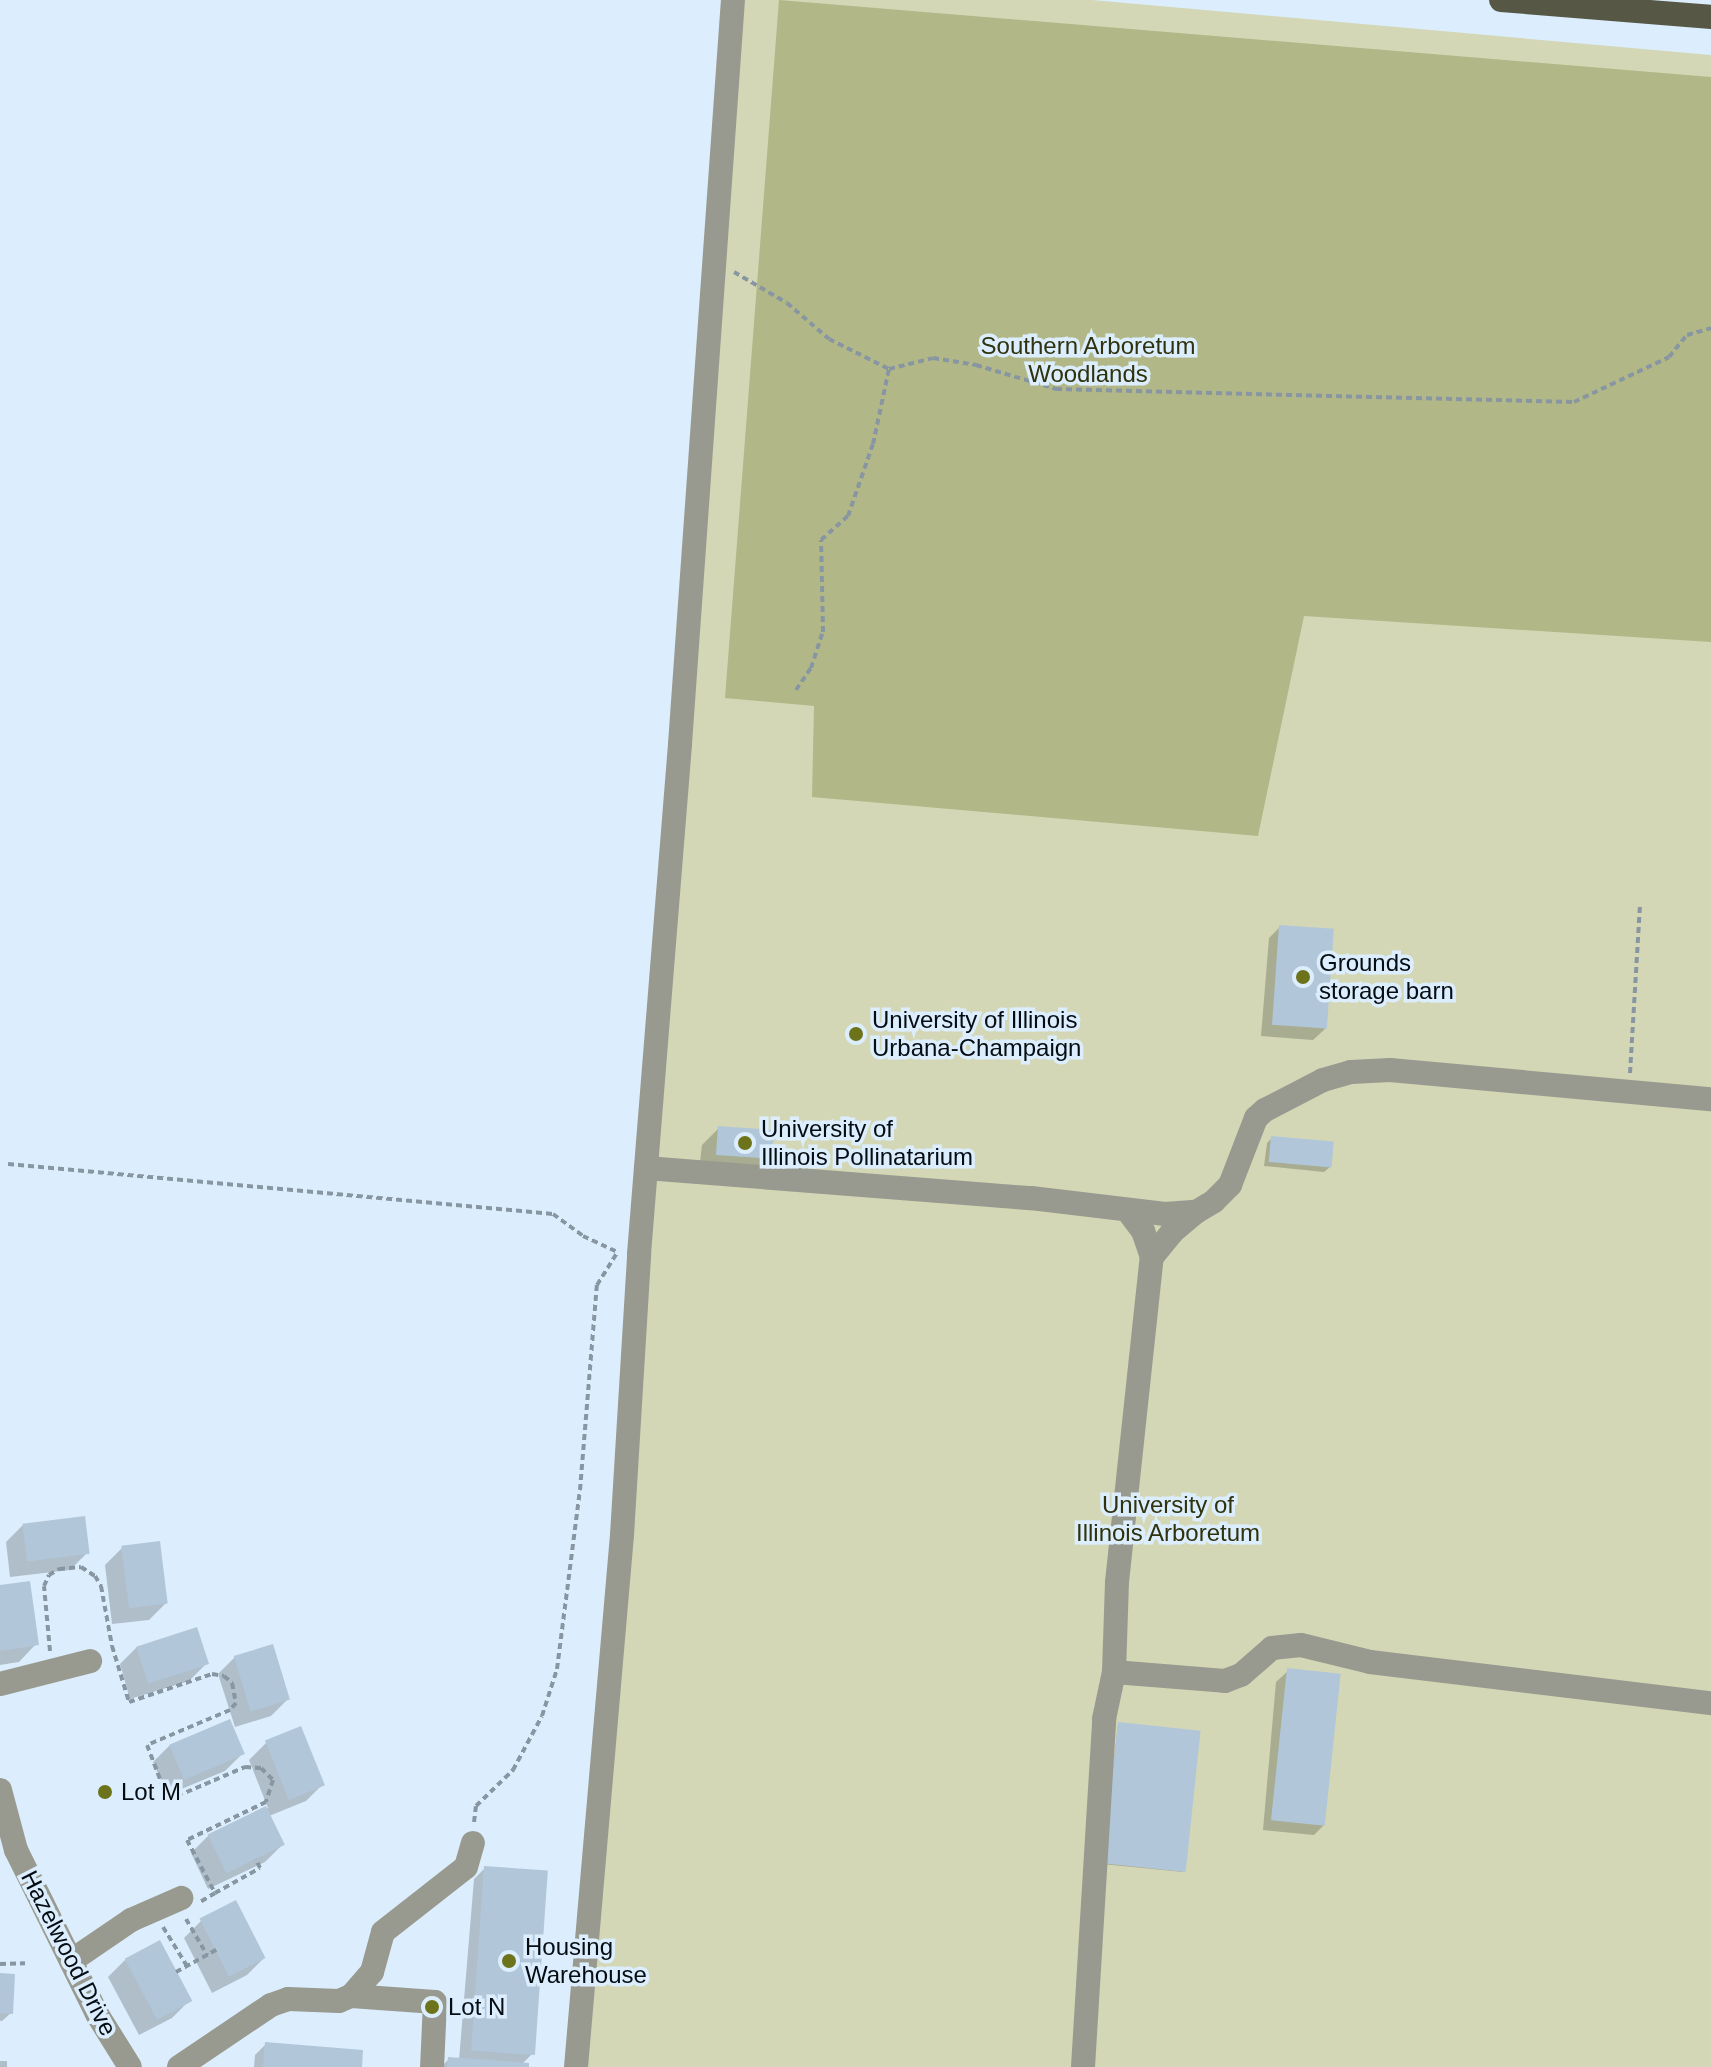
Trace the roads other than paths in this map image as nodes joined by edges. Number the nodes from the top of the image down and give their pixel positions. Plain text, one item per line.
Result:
1 (733, 0) edge
2 (1501, 0) edge
3 (1711, 17) edge
4 (1711, 1099) edge
5 (646, 1168) junction
6 (1127, 1210) junction
7 (1196, 1212) junction
8 (1152, 1257) junction
9 (90, 1661) dead end
10 (1114, 1672) junction
11 (0, 1684) edge
12 (1711, 1703) edge
13 (0, 1790) edge
14 (473, 1843) road end
15 (182, 1909) road end
16 (71, 1961) junction
17 (351, 1996) junction
18 (130, 2067) edge
19 (179, 2067) edge
20 (432, 2067) edge
21 (576, 2067) edge
22 (1083, 2067) edge

1 - 5 street
2 - 3 main road
4 - 7 street
5 - 6 street
5 - 21 street
6 - 7 street
6 - 8 street
7 - 8 street
8 - 10 street
9 - 11 street
10 - 12 street
10 - 22 street
13 - 16 street, Hazelwood Drive
14 - 17 street
15 - 16 street
16 - 18 street, Hazelwood Drive
17 - 19 street
17 - 20 street

